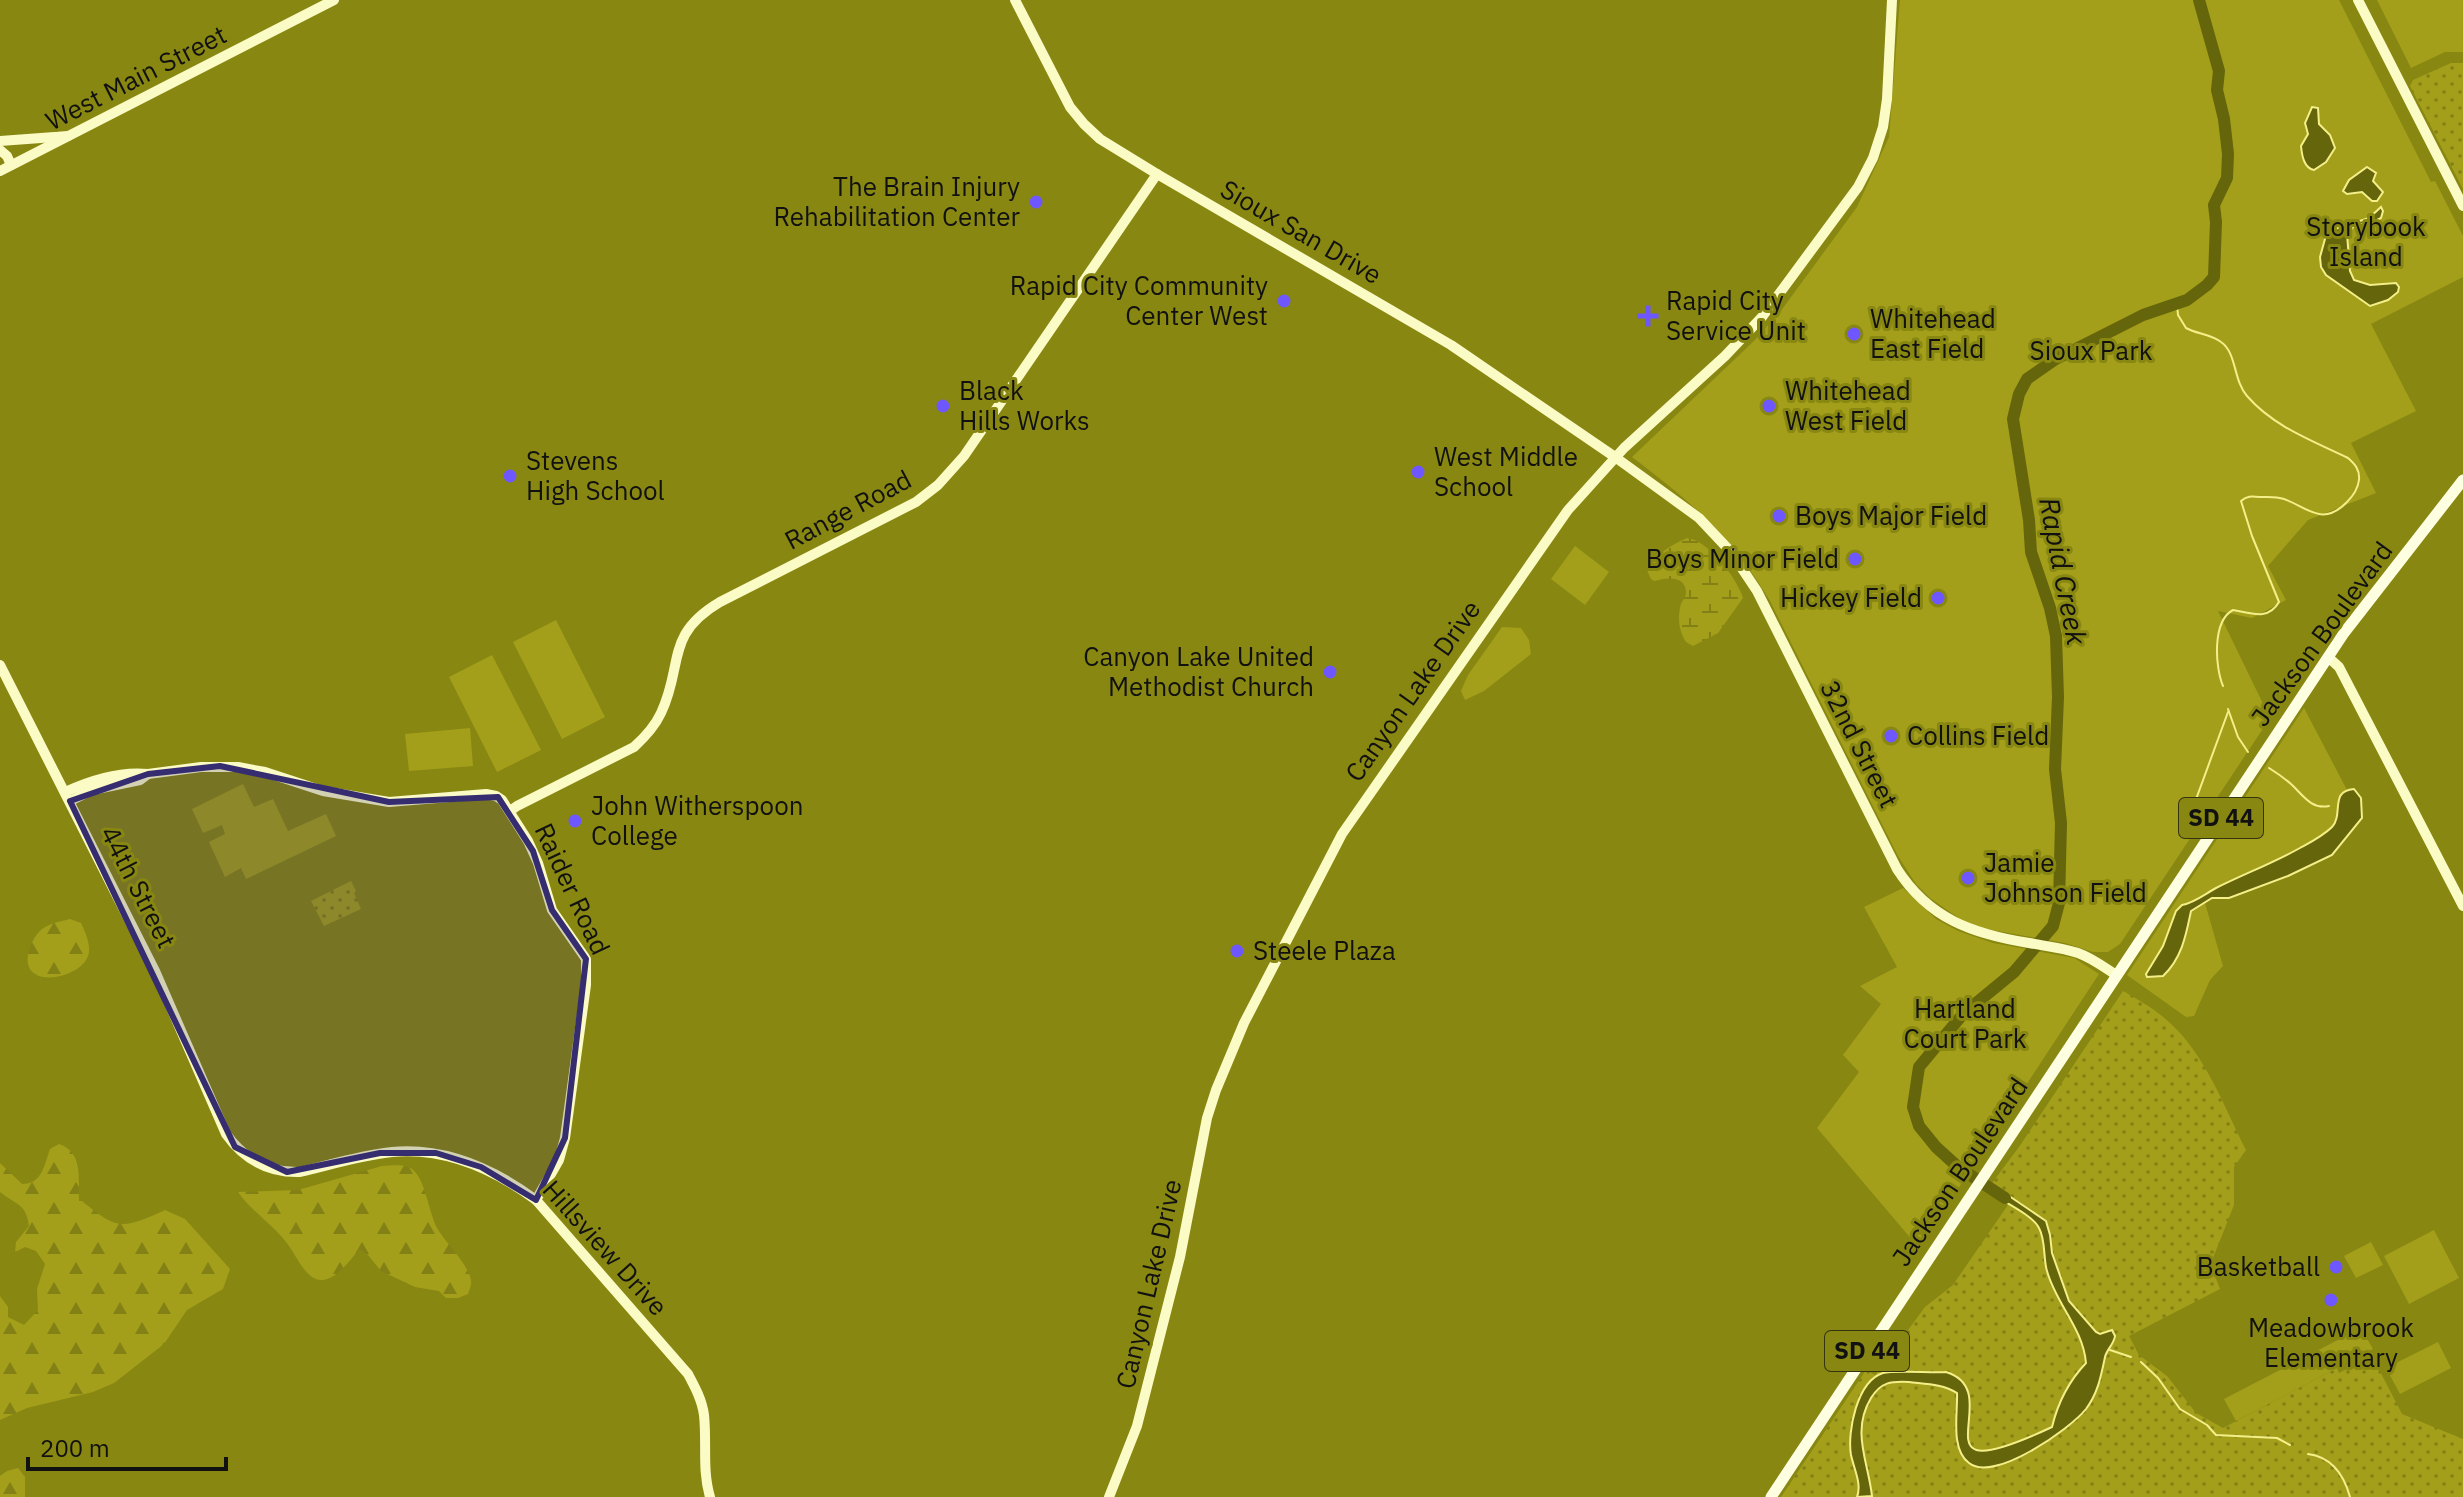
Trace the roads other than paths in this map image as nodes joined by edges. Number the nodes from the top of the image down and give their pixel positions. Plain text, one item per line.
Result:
1 (334, 0) edge
2 (1015, 0) edge
3 (1892, 0) edge
4 (2358, 0) edge
5 (70, 136) junction
6 (0, 141) edge
7 (0, 150) edge
8 (11, 165) junction
9 (0, 171) edge
10 (1157, 174) junction
11 (2463, 206) edge
12 (1615, 457) junction
13 (2463, 480) edge
14 (2328, 657) junction
15 (0, 665) edge
16 (40, 745) junction
17 (148, 774) junction
18 (88, 782) junction
19 (68, 796) junction
20 (510, 811) junction
21 (2463, 906) edge
22 (2116, 975) junction
23 (226, 1134) joint
24 (536, 1200) junction
25 (710, 1497) edge
26 (1109, 1497) edge
27 (1771, 1497) edge

1 - 5 street, West Main Street
2 - 10 street, Sioux San Drive
3 - 12 street, Canyon Lake Drive
4 - 11 street
5 - 6 street
5 - 8 street, West Main Street
7 - 8 street
8 - 9 street, West Main Street
10 - 12 street, Sioux San Drive
10 - 20 street, Range Road
12 - 22 street, 32nd Street
12 - 26 street, Canyon Lake Drive
13 - 14 main road, Jackson Boulevard / SD 44
14 - 21 street
14 - 22 main road, Jackson Boulevard / SD 44
15 - 16 street, 44th Street
16 - 18 street
16 - 19 street, 44th Street
17 - 18 street, Raider Road
17 - 19 street
17 - 20 street, Raider Road
18 - 19 street, Raider Road
19 - 23 street, 44th Street
20 - 24 street, Raider Road
22 - 27 main road, Jackson Boulevard / SD 44
23 - 24 street, Hillsview Drive
24 - 25 street, Hillsview Drive

